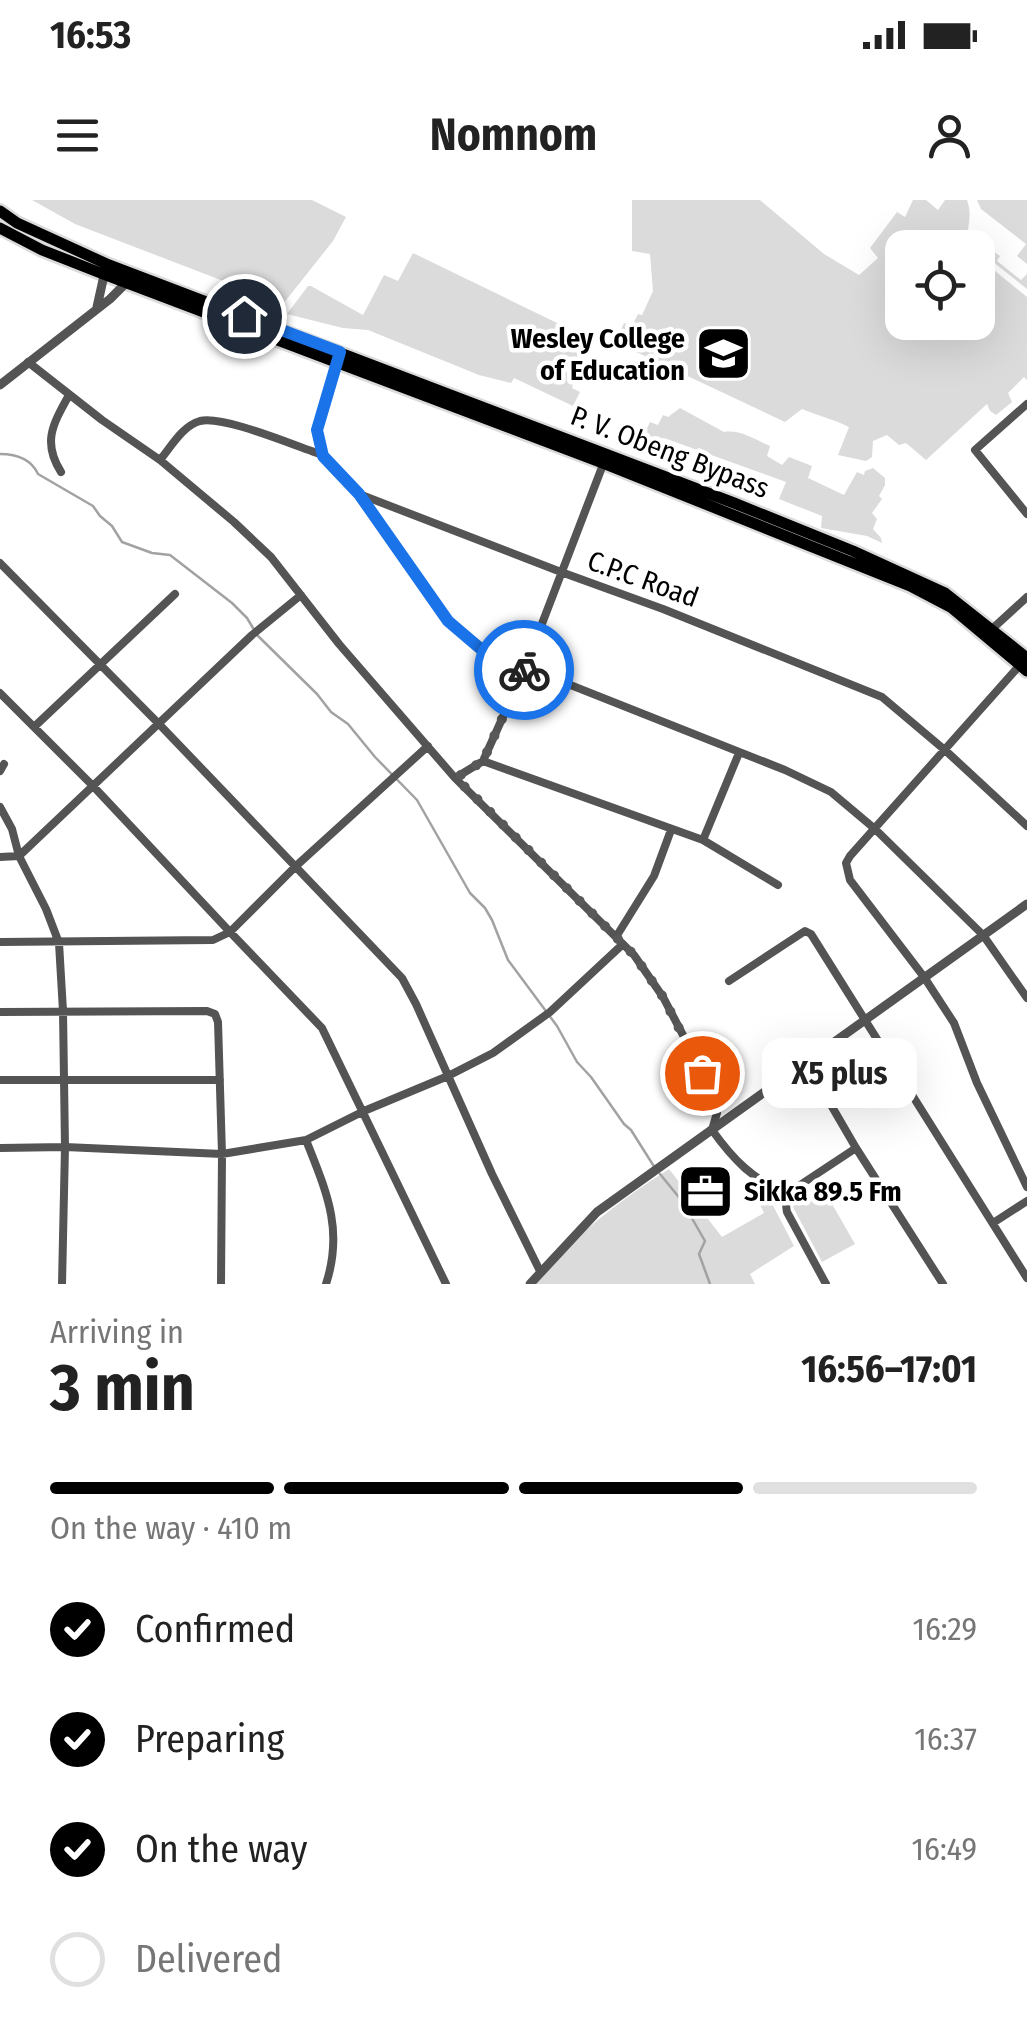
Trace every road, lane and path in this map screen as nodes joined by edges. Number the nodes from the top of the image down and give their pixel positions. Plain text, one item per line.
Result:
1 (0, 211) edge
2 (0, 228) edge
3 (106, 270) junction
4 (130, 278) junction
5 (97, 307) junction
6 (338, 356) junction
7 (28, 362) junction
8 (0, 385) edge
9 (69, 395) junction
10 (1027, 404) edge
11 (323, 456) junction
12 (605, 459) junction
13 (160, 460) junction
14 (61, 472) dead end
15 (359, 494) junction
16 (1027, 514) edge
17 (1, 566) edge
18 (561, 572) junction
19 (175, 594) dead end
20 (301, 595) junction
21 (1027, 597) edge
22 (992, 628) junction
23 (1025, 665) edge
24 (101, 666) junction
25 (525, 668) junction
26 (0, 693) edge
27 (159, 724) junction
28 (34, 728) junction
29 (428, 746) junction
30 (946, 751) junction
31 (739, 753) junction
32 (483, 761) junction
33 (456, 778) junction
34 (93, 786) junction
35 (0, 807) edge
36 (1027, 826) edge
37 (874, 829) junction
38 (671, 830) junction
39 (703, 840) junction
40 (19, 856) junction
41 (0, 857) edge
42 (296, 866) junction
43 (778, 885) dead end
44 (1027, 904) edge
45 (230, 932) junction
46 (984, 936) junction
47 (619, 940) junction
48 (0, 942) edge
49 (59, 943) junction
50 (924, 977) junction
51 (729, 981) dead end
52 (1027, 998) edge
53 (63, 1011) junction
54 (0, 1012) edge
55 (866, 1019) junction
56 (806, 1062) junction
57 (448, 1076) junction
58 (0, 1080) edge
59 (64, 1080) junction
60 (220, 1080) junction
61 (364, 1112) junction
62 (712, 1130) junction
63 (306, 1140) junction
64 (65, 1147) junction
65 (0, 1148) edge
66 (856, 1148) junction
67 (222, 1154) junction
68 (1027, 1187) edge
69 (788, 1195) junction
70 (1027, 1200) edge
71 (993, 1223) junction
72 (540, 1270) junction
73 (1027, 1278) edge
74 (62, 1284) edge
75 (221, 1284) edge
76 (326, 1284) edge
77 (446, 1284) edge
78 (530, 1284) edge
79 (826, 1284) edge
80 (943, 1284) edge

1 - 3 highway, P. V. Obeng Bypass
2 - 3 highway, P. V. Obeng Bypass
3 - 4 highway, P. V. Obeng Bypass
3 - 5 street
4 - 5 street
4 - 6 highway, P. V. Obeng Bypass
5 - 7 street
6 - 11 street
6 - 12 highway, P. V. Obeng Bypass
7 - 8 street
7 - 9 street
9 - 13 street
9 - 14 street
10 - 16 street
11 - 13 street
11 - 15 street, C.P.C Road
12 - 18 street
12 - 22 highway, P. V. Obeng Bypass
12 - 23 highway, P. V. Obeng Bypass
13 - 20 street
15 - 18 street, C.P.C Road
15 - 25 street
17 - 24 street
18 - 25 street
18 - 30 street, C.P.C Road
19 - 24 street
20 - 27 street
20 - 29 street
21 - 22 street
22 - 23 highway, P. V. Obeng Bypass
23 - 30 street
24 - 27 street
24 - 28 street
25 - 31 street
25 - 32 street
26 - 28 street
27 - 34 street
27 - 42 street
28 - 34 street
29 - 33 street
29 - 42 street
30 - 36 street, C.P.C Road
30 - 37 street
31 - 37 street
31 - 39 street
32 - 33 street
32 - 38 street
33 - 47 street
34 - 40 street
34 - 45 street
35 - 40 street
37 - 46 street
37 - 50 street
38 - 39 street
38 - 47 street
39 - 43 street
40 - 41 street
40 - 49 street
42 - 45 street
42 - 57 street
44 - 46 street
45 - 49 street
45 - 61 street
46 - 50 street
46 - 52 street
47 - 57 street
47 - 62 street
48 - 49 street
49 - 53 street
50 - 55 street
50 - 68 street
51 - 55 street
53 - 54 street
53 - 59 street
53 - 60 street
55 - 56 street
55 - 71 street
56 - 62 street
56 - 66 street
57 - 61 street
57 - 72 street
58 - 59 street
59 - 60 street
59 - 64 street
60 - 67 street
61 - 63 street
61 - 77 street
62 - 69 street
62 - 72 street
63 - 67 street
63 - 76 street
64 - 65 street
64 - 67 street
64 - 74 street
66 - 69 street
66 - 80 street
67 - 75 street
69 - 79 street
70 - 71 street
71 - 73 street
72 - 78 street

